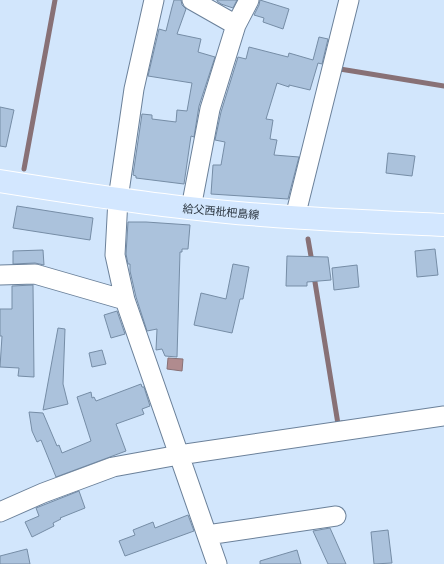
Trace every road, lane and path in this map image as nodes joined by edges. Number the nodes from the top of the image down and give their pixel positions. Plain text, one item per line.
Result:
1 (154, 0) edge
2 (192, 0) edge
3 (249, 0) edge
4 (349, 0) edge
5 (236, 25) junction
6 (0, 181) edge
7 (118, 199) junction
8 (191, 208) junction
9 (295, 218) junction
10 (444, 225) edge
11 (0, 275) edge
12 (125, 300) junction
13 (444, 416) edge
14 (179, 455) junction
15 (0, 512) edge
16 (336, 516) dead end
17 (207, 535) junction
18 (217, 564) edge

1 - 7 street
2 - 5 street
3 - 5 street
4 - 9 street
5 - 8 street
6 - 7 main road, 給父西枇杷島線
7 - 8 main road, 給父西枇杷島線
7 - 12 street
8 - 9 main road, 給父西枇杷島線
9 - 10 main road, 給父西枇杷島線
11 - 12 street
12 - 14 street
13 - 14 street
14 - 15 street
14 - 17 street
16 - 17 street
17 - 18 street

